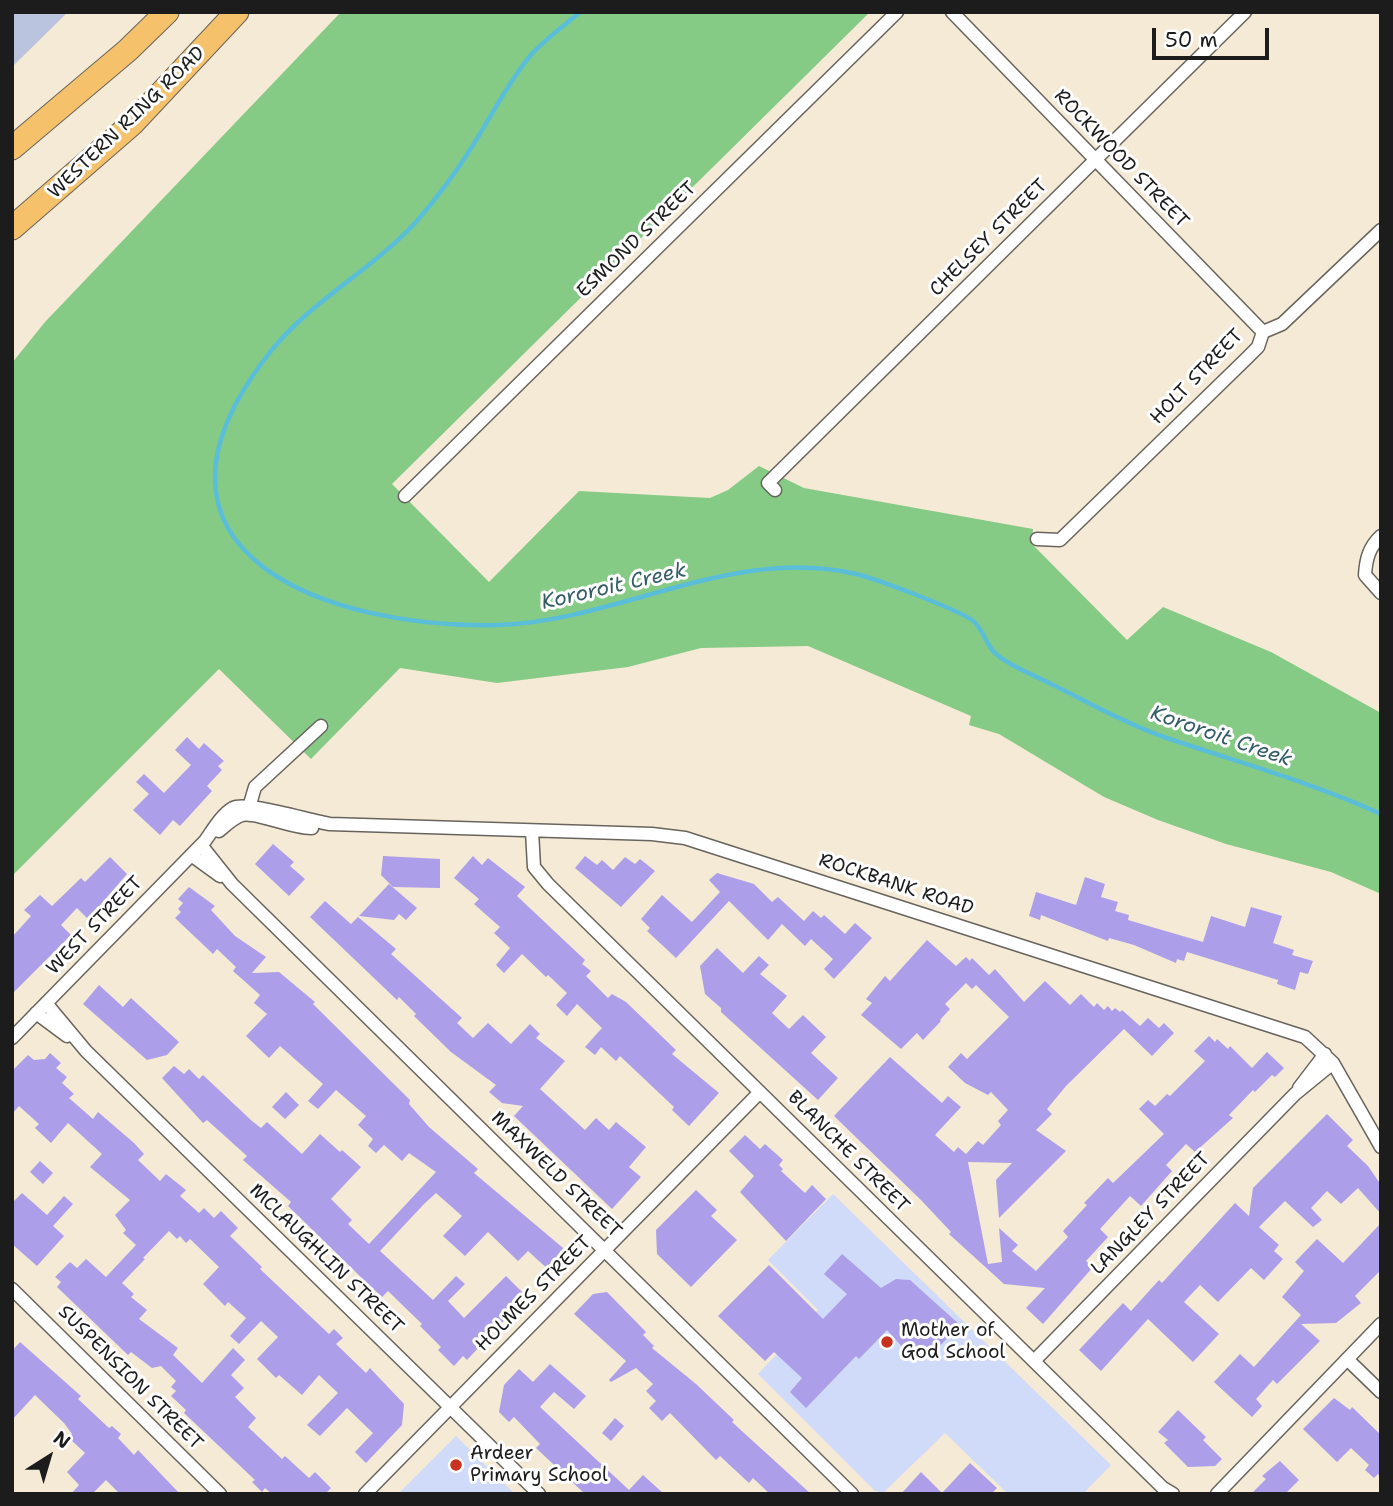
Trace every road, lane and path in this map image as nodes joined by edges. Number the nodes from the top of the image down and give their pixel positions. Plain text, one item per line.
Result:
1 (167, 12) edge
2 (237, 12) edge
3 (897, 12) edge
4 (952, 12) edge
5 (1245, 12) edge
6 (12, 148) edge
7 (1095, 160) junction
8 (12, 228) edge
9 (1381, 230) edge
10 (1263, 332) junction
11 (775, 490) dead end
12 (405, 496) dead end
13 (1381, 536) edge
14 (1037, 539) dead end
15 (1381, 593) edge
16 (321, 726) dead end
17 (249, 809) junction
18 (532, 831) junction
19 (203, 843) junction
20 (191, 855) junction
21 (232, 884) junction
22 (46, 1003) junction
23 (36, 1013) junction
24 (12, 1038) edge
25 (86, 1051) junction
26 (1329, 1059) junction
27 (760, 1092) junction
28 (1381, 1147) edge
29 (605, 1250) junction
30 (12, 1289) edge
31 (1381, 1324) edge
32 (1347, 1359) junction
33 (1034, 1361) junction
34 (1381, 1392) edge
35 (451, 1407) junction
36 (1221, 1488) edge
37 (1167, 1492) edge
38 (220, 1494) edge
39 (365, 1494) edge
40 (539, 1494) edge
41 (852, 1494) edge
42 (1208, 1494) edge

1 - 6 highway
2 - 8 highway, WESTERN RING ROAD
3 - 12 street, ESMOND STREET
4 - 7 street, ROCKWOOD STREET
5 - 7 street, CHELSEY STREET
7 - 10 street, ROCKWOOD STREET
7 - 11 street, CHELSEY STREET
9 - 10 street, HOLT STREET
10 - 14 street, HOLT STREET
13 - 15 street
16 - 17 street, WEST STREET
17 - 18 street, ROCKBANK ROAD
17 - 19 street, WEST STREET
18 - 26 street, ROCKBANK ROAD
18 - 27 street, BLANCHE STREET
19 - 20 street, WEST STREET
19 - 21 street, MAXWELD STREET
20 - 21 street, MAXWELD STREET
20 - 22 street, WEST STREET
21 - 29 street, MAXWELD STREET
22 - 23 street, WEST STREET
22 - 25 street, MCLAUGHLIN STREET
23 - 24 street, WEST STREET
23 - 25 street, MCLAUGHLIN STREET
25 - 35 street, MCLAUGHLIN STREET
26 - 28 street, ROCKBANK ROAD
26 - 33 street, LANGLEY STREET
27 - 29 street, HOLMES STREET
27 - 33 street, BLANCHE STREET
29 - 35 street, HOLMES STREET
29 - 41 street, MAXWELD STREET
30 - 38 street, SUSPENSION STREET
31 - 32 street
32 - 34 street
32 - 36 street
33 - 37 street, BLANCHE STREET
35 - 39 street, HOLMES STREET
35 - 40 street, MCLAUGHLIN STREET
36 - 42 street

